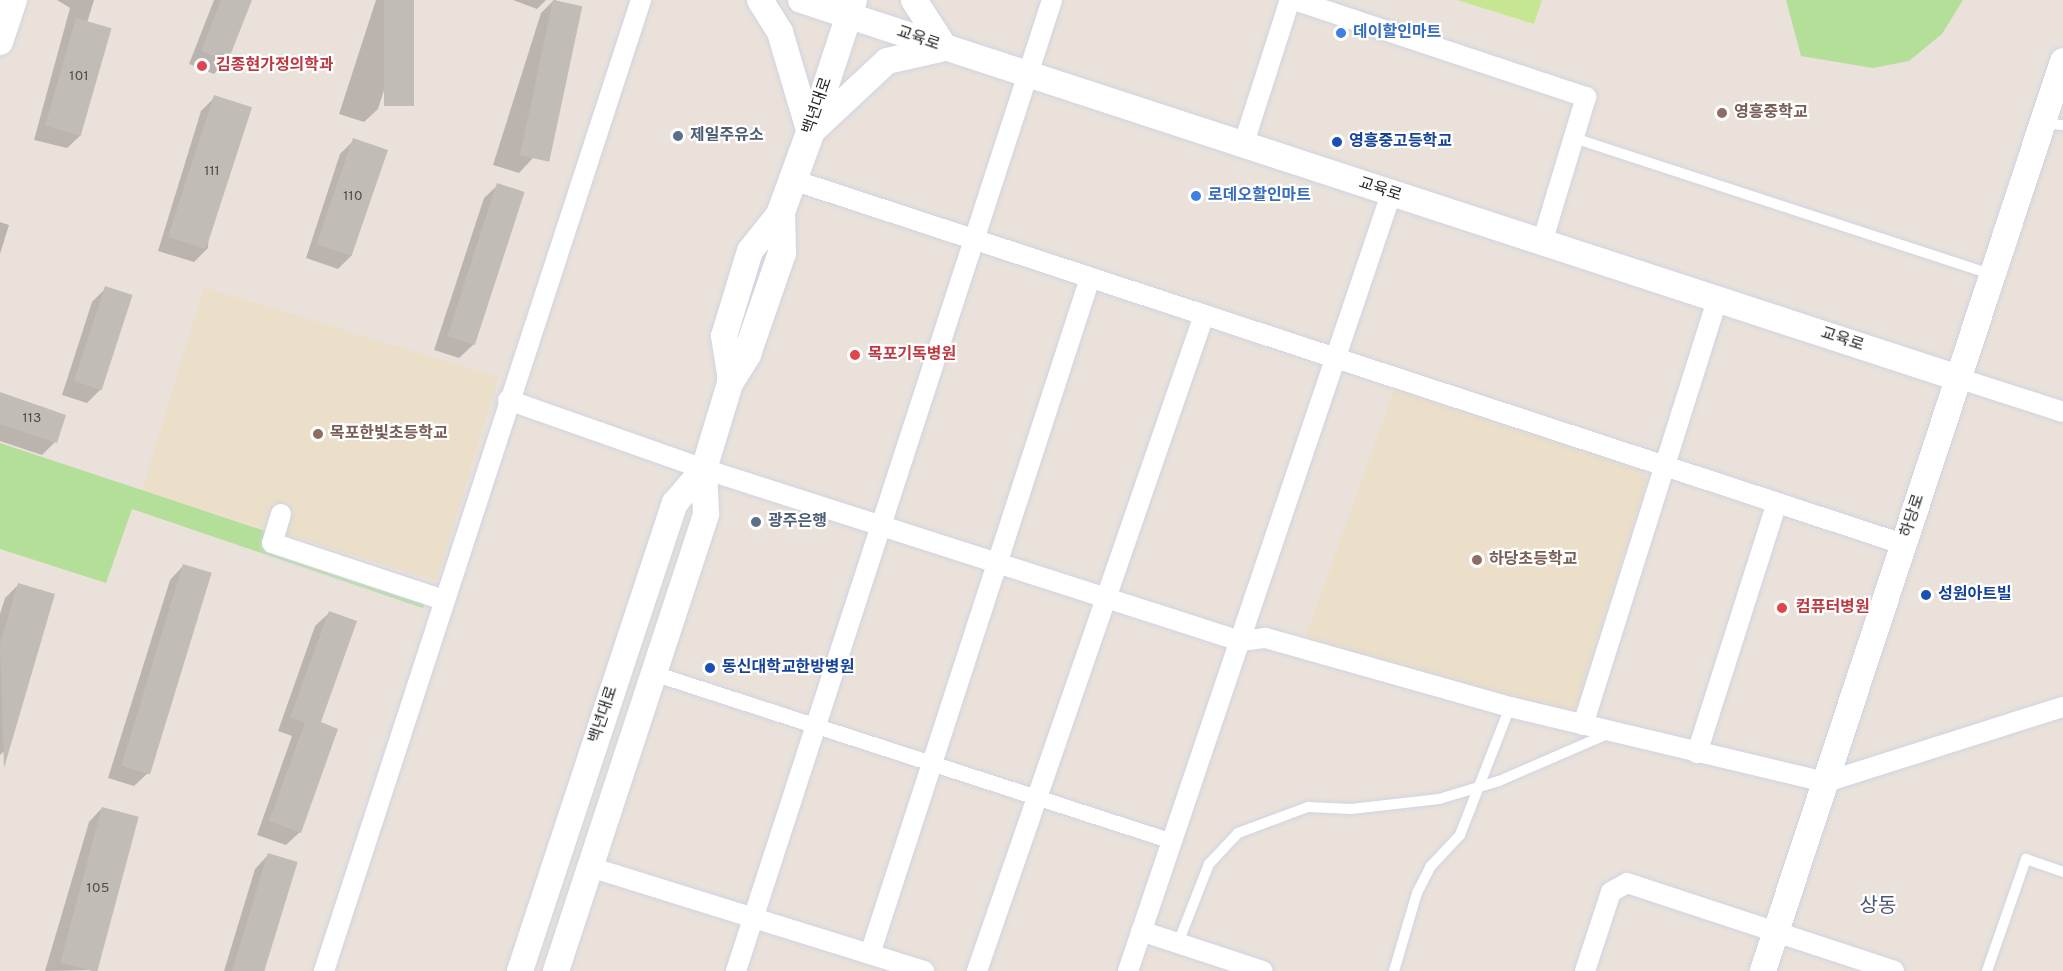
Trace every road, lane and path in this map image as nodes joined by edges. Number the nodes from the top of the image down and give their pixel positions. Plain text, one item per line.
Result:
1 (14, 0) edge
2 (641, 0) edge
3 (760, 0) edge
4 (801, 0) edge
5 (914, 0) edge
6 (1052, 0) edge
7 (1292, 0) edge
8 (851, 8) edge
9 (0, 42) edge
10 (945, 48) junction
11 (2063, 61) edge
12 (1026, 76) junction
13 (2053, 124) edge
14 (810, 133) junction
15 (1574, 138) junction
16 (1244, 146) junction
17 (793, 180) junction
18 (1391, 194) junction
19 (973, 239) junction
20 (1542, 243) junction
21 (1993, 275) junction
22 (1090, 278) junction
23 (1718, 300) junction
24 (1204, 315) junction
25 (1335, 358) junction
26 (1959, 378) junction
27 (731, 380) joint
28 (508, 400) junction
29 (2063, 412) edge
30 (1665, 466) junction
31 (704, 469) junction
32 (1777, 503) junction
33 (281, 514) dead end
34 (881, 522) junction
35 (1904, 544) junction
36 (998, 561) junction
37 (1106, 597) junction
38 (442, 600) junction
39 (1239, 640) junction
40 (653, 673) junction
41 (2063, 706) edge
42 (1510, 707) junction
43 (1583, 725) junction
44 (815, 726) junction
45 (1612, 733) junction
46 (1697, 753) junction
47 (932, 763) junction
48 (1826, 782) junction
49 (1481, 785) junction
50 (1037, 797) junction
51 (1172, 841) junction
52 (590, 867) junction
53 (2063, 872) edge
54 (754, 916) junction
55 (1141, 931) junction
56 (1776, 932) junction
57 (1178, 943) junction
58 (870, 954) junction
59 (324, 971) edge
60 (520, 971) edge
61 (556, 971) edge
62 (736, 971) edge
63 (924, 971) edge
64 (977, 971) edge
65 (1128, 971) edge
66 (1263, 971) edge
67 (1394, 971) edge
68 (1585, 971) edge
69 (1763, 971) edge
70 (1894, 971) edge
71 (1987, 971) edge

1 - 9 street
2 - 28 street
3 - 14 street
4 - 8 street, 교육로
5 - 10 street
6 - 12 street
7 - 15 street
7 - 16 street
8 - 10 street, 교육로
8 - 14 street, 백년대로
10 - 12 street, 교육로
10 - 14 street
11 - 13 street, 하당로
12 - 16 street, 교육로
12 - 19 street
13 - 21 street, 하당로
14 - 17 main road, 백년대로
15 - 20 street
15 - 21 lane
16 - 18 street, 교육로
17 - 19 street
17 - 27 main road, 백년대로
18 - 20 street, 교육로
18 - 25 street
19 - 22 street
19 - 34 street
20 - 23 street, 교육로
21 - 26 street, 하당로
22 - 24 street
22 - 36 street
23 - 26 street, 교육로
23 - 30 street
24 - 25 street
24 - 37 street
25 - 30 street
25 - 39 street
26 - 29 street
26 - 35 street, 하당로
27 - 31 street, 백년대로
28 - 31 street
28 - 38 street
30 - 32 street
30 - 43 street
31 - 34 street
31 - 40 street, 백년대로
31 - 60 street, 백년대로
32 - 35 street
32 - 46 street
33 - 38 street
34 - 36 street
34 - 44 street
35 - 48 street, 하당로
36 - 37 street
36 - 47 street
37 - 39 street
37 - 50 street
38 - 59 street
39 - 42 street
39 - 51 street
40 - 44 street
40 - 52 street, 백년대로
41 - 48 street
42 - 43 street
42 - 49 lane
43 - 45 street
44 - 47 street
44 - 54 street
45 - 46 street
45 - 49 lane
46 - 48 street
47 - 50 street
47 - 58 street
48 - 56 street, 하당로
49 - 57 lane
49 - 67 lane
50 - 51 street
50 - 64 street
51 - 55 street
52 - 54 street
52 - 61 street, 백년대로
53 - 71 lane
54 - 58 street
54 - 62 street
55 - 57 street
55 - 65 street
56 - 68 street
56 - 69 street, 하당로
56 - 70 street
57 - 66 street
58 - 63 street

